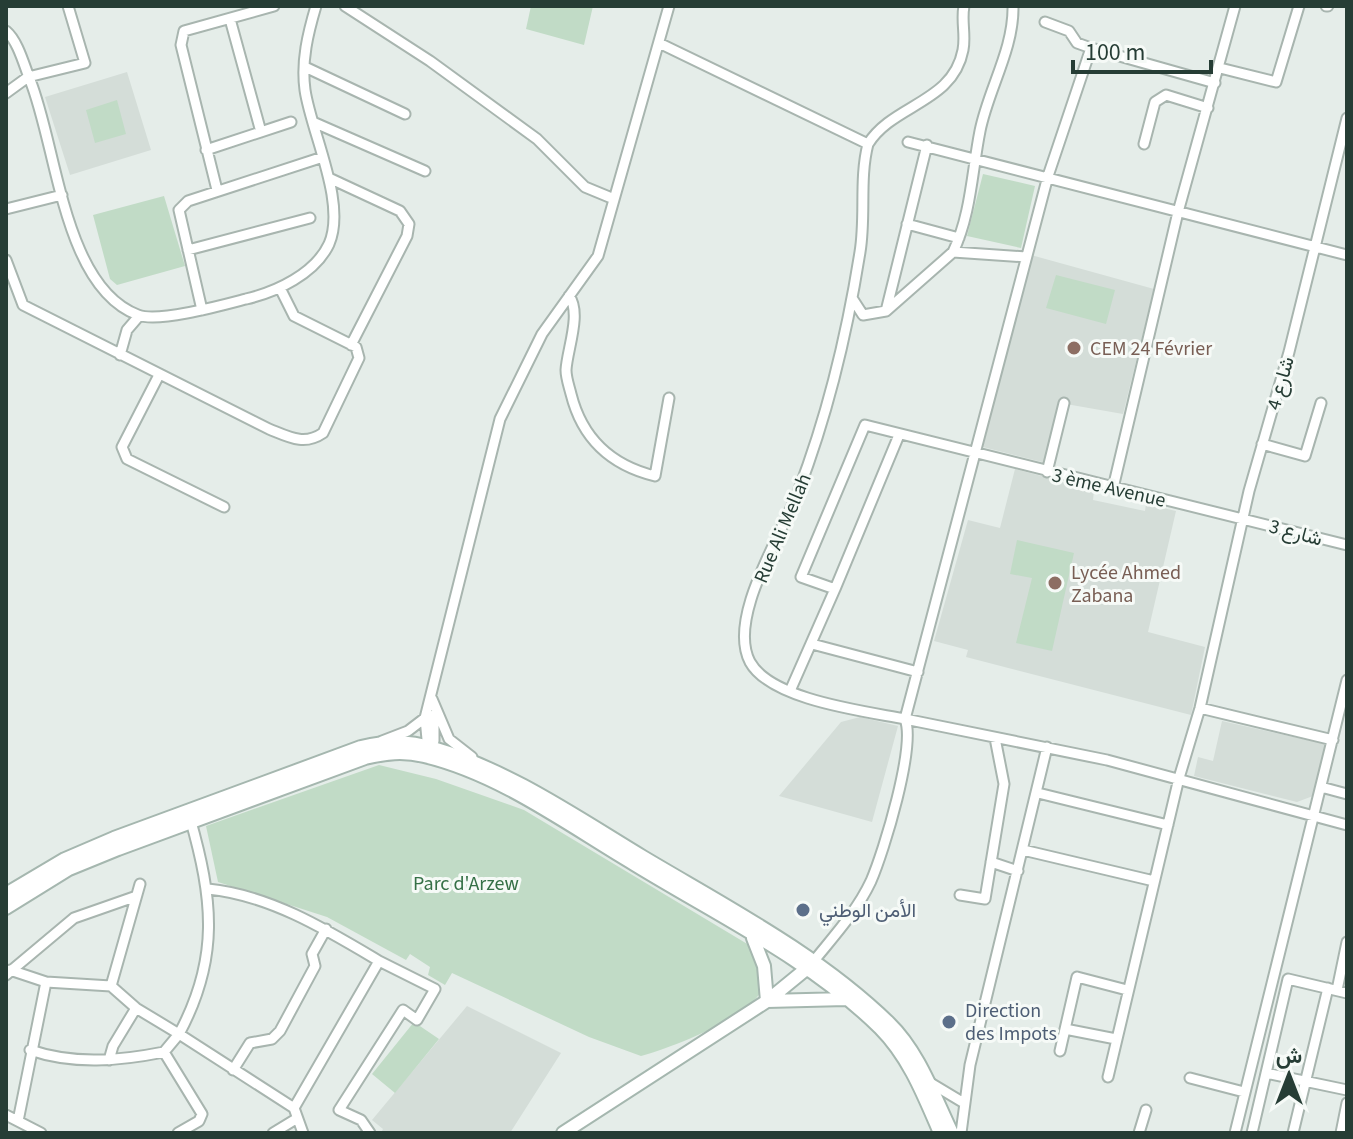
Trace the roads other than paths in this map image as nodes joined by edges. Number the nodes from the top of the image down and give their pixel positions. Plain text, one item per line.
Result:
1 (68, 6) edge
2 (274, 6) edge
3 (316, 6) edge
4 (345, 6) edge
5 (669, 6) edge
6 (957, 6) edge
7 (964, 6) edge
8 (1013, 6) edge
9 (1235, 6) edge
10 (1299, 6) edge
11 (230, 19) junction
12 (961, 19) junction
13 (1045, 22) dead end
14 (6, 31) edge
15 (659, 43) junction
16 (1091, 48) junction
17 (305, 67) junction
18 (1220, 68) junction
19 (28, 77) junction
20 (1215, 83) junction
21 (6, 93) edge
22 (1208, 108) junction
23 (405, 114) dead end
24 (1347, 118) edge
25 (291, 122) dead end
26 (313, 122) junction
27 (261, 132) junction
28 (908, 142) dead end
29 (868, 144) junction
30 (1144, 144) dead end
31 (927, 145) junction
32 (206, 150) junction
33 (323, 157) junction
34 (977, 160) junction
35 (425, 171) dead end
36 (1048, 176) junction
37 (329, 178) junction
38 (217, 190) junction
39 (62, 195) junction
40 (614, 199) junction
41 (6, 209) edge
42 (1178, 212) junction
43 (310, 218) dead end
44 (907, 224) junction
45 (959, 238) junction
46 (1316, 248) junction
47 (188, 250) junction
48 (953, 252) junction
49 (1347, 255) edge
50 (1026, 257) junction
51 (6, 260) edge
52 (280, 288) junction
53 (569, 296) junction
54 (852, 298) junction
55 (202, 310) junction
56 (886, 311) junction
57 (139, 316) junction
58 (351, 345) junction
59 (120, 355) junction
60 (159, 375) junction
61 (669, 398) dead end
62 (1064, 403) dead end
63 (1321, 403) dead end
64 (899, 435) junction
65 (1262, 444) junction
66 (974, 454) junction
67 (1047, 472) junction
68 (1113, 488) junction
69 (224, 507) dead end
70 (1245, 519) junction
71 (1347, 545) edge
72 (835, 589) junction
73 (812, 644) junction
74 (918, 672) junction
75 (1347, 680) edge
76 (790, 691) junction
77 (431, 696) junction
78 (1200, 708) junction
79 (425, 718) junction
80 (905, 719) junction
81 (995, 738) junction
82 (1333, 740) junction
83 (377, 743) junction
84 (1047, 747) junction
85 (428, 752) junction
86 (503, 775) junction
87 (1179, 778) junction
88 (1321, 787) junction
89 (1038, 793) junction
90 (1347, 794) edge
91 (1315, 815) junction
92 (190, 816) junction
93 (1168, 825) junction
94 (1347, 825) edge
95 (1023, 850) junction
96 (991, 862) junction
97 (1018, 871) junction
98 (1154, 881) junction
99 (140, 884) dead end
100 (208, 889) junction
101 (6, 894) edge
102 (960, 895) dead end
103 (134, 897) junction
104 (6, 908) edge
105 (326, 929) junction
106 (750, 934) junction
107 (1347, 942) edge
108 (379, 961) junction
109 (810, 966) junction
110 (8, 973) edge
111 (46, 982) junction
112 (111, 986) junction
113 (1127, 990) junction
114 (1337, 990) edge
115 (846, 999) junction
116 (767, 1001) junction
117 (136, 1008) junction
118 (1065, 1029) junction
119 (179, 1034) junction
120 (1116, 1039) junction
121 (30, 1050) junction
122 (1060, 1051) dead end
123 (164, 1052) junction
124 (109, 1060) junction
125 (233, 1070) junction
126 (1266, 1073) junction
127 (1108, 1077) dead end
128 (1190, 1078) dead end
129 (927, 1081) junction
130 (1305, 1082) junction
131 (1347, 1090) edge
132 (1244, 1092) junction
133 (964, 1103) junction
134 (1347, 1103) edge
135 (1146, 1110) dead end
136 (295, 1114) junction
137 (6, 1115) edge
138 (18, 1121) junction
139 (41, 1133) edge
140 (178, 1133) edge
141 (273, 1133) edge
142 (303, 1133) edge
143 (370, 1133) edge
144 (563, 1133) edge
145 (940, 1133) edge
146 (952, 1133) edge
147 (964, 1133) edge
148 (1139, 1133) edge
149 (1235, 1133) edge
150 (1252, 1133) edge
151 (1293, 1133) edge
152 (1341, 1133) edge

1 - 19 street
2 - 11 street
3 - 17 street
4 - 40 street
5 - 15 street
6 - 12 street
7 - 12 street
8 - 34 street
9 - 18 street
10 - 18 street
11 - 27 street
11 - 32 street
12 - 29 street
13 - 16 street
14 - 19 street
15 - 29 street
15 - 40 street
16 - 20 street
16 - 36 street
17 - 23 street
17 - 26 street
18 - 20 street
19 - 21 street
19 - 39 street
20 - 22 street
22 - 30 street
22 - 42 street
24 - 46 street, شارع 4
25 - 27 street
26 - 33 street
26 - 35 street
27 - 32 street
28 - 31 street
29 - 54 street, Rue Ali Mellah
31 - 34 street
31 - 44 street
32 - 38 street
33 - 37 street
33 - 38 street
34 - 36 street
34 - 45 street
36 - 42 street
36 - 50 street
37 - 52 street
37 - 58 street
38 - 47 street
39 - 41 street
39 - 57 street
40 - 53 street
42 - 46 street
42 - 68 street
43 - 47 street
44 - 45 street
44 - 56 street
45 - 48 street
46 - 49 street
46 - 65 street, شارع 4
47 - 55 street
48 - 50 street
48 - 56 street
50 - 66 street
51 - 59 street
52 - 55 street
52 - 58 street
53 - 61 street
53 - 77 street
54 - 56 street
54 - 76 street, Rue Ali Mellah
55 - 57 street
57 - 59 street
58 - 60 street
59 - 60 street
60 - 69 street
62 - 67 street
63 - 65 street
64 - 66 street, 3 ème Avenue
64 - 72 street
64 - 72 street, 3 ème Avenue
65 - 70 street, شارع 4
66 - 67 street, 3 ème Avenue
66 - 74 street
67 - 68 street, 3 ème Avenue
68 - 70 street, 3 ème Avenue
70 - 71 street, شارع 3
70 - 78 street, شارع 4
72 - 73 street
73 - 74 street
73 - 76 street
74 - 80 street
75 - 82 street
76 - 80 street, Rue Ali Mellah
77 - 79 street
77 - 85 street
77 - 86 street
78 - 82 street
78 - 87 street, شارع 4
79 - 83 street
79 - 85 street
80 - 81 street, Rue Ali Mellah
80 - 109 street
81 - 84 street, Rue Ali Mellah
81 - 96 street
82 - 88 street
83 - 85 main road
83 - 92 main road
84 - 87 street, Rue Ali Mellah
84 - 89 street
85 - 86 main road
85 - 92 main road
85 - 106 main road
86 - 109 main road
87 - 91 street, Rue Ali Mellah
87 - 93 street, شارع 4
88 - 90 street
88 - 91 street
89 - 93 street
89 - 95 street
91 - 94 street, Rue Ali Mellah
91 - 132 street
92 - 100 street
92 - 101 main road
92 - 104 main road
93 - 98 street, شارع 4
95 - 97 street
95 - 98 street
96 - 97 street
96 - 102 street
97 - 133 street
98 - 113 street, شارع 4
99 - 103 street
100 - 105 street
100 - 119 street
103 - 110 street
103 - 112 street
105 - 108 street
105 - 125 street
106 - 109 main road
106 - 116 main road
107 - 114 street
108 - 136 street
108 - 143 street
109 - 115 main road
109 - 116 main road
109 - 129 main road
110 - 111 street
111 - 112 street
111 - 121 street
112 - 117 street
113 - 118 street
113 - 120 street, شارع 4
114 - 126 street
114 - 130 street
115 - 116 main road
115 - 145 main road
116 - 144 main road
117 - 119 street
117 - 124 street
118 - 120 street
118 - 122 street
119 - 123 street
119 - 125 street
120 - 127 street, شارع 4
121 - 124 street
121 - 138 street
123 - 124 street
123 - 140 street
125 - 136 street
126 - 130 street
126 - 150 street
128 - 132 street
129 - 133 street
129 - 146 main road
130 - 131 street
130 - 151 street
132 - 149 street
133 - 147 street
134 - 152 street
135 - 148 street
136 - 141 street
136 - 142 street
137 - 138 street
138 - 139 street

